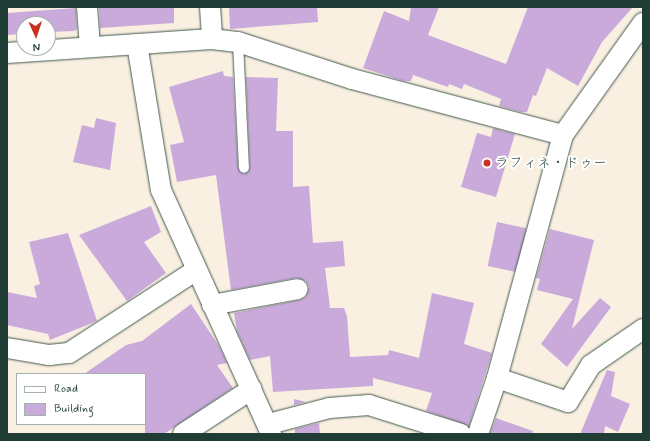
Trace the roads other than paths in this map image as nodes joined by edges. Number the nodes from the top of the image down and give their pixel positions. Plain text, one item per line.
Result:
1 (87, 7) edge
2 (210, 7) edge
3 (643, 23) edge
4 (212, 39) junction
5 (238, 42) junction
6 (137, 44) junction
7 (90, 47) junction
8 (7, 53) edge
9 (563, 135) junction
10 (244, 168) dead end
11 (195, 271) junction
12 (298, 289) dead end
13 (212, 305) junction
14 (643, 329) edge
15 (7, 348) edge
16 (497, 378) junction
17 (252, 389) junction
18 (270, 429) edge
19 (183, 434) edge
20 (461, 434) edge
21 (478, 434) edge

1 - 7 street
2 - 4 street
3 - 9 street
4 - 5 street
4 - 6 street
5 - 9 street
5 - 10 lane
6 - 7 street
6 - 11 street
7 - 8 street
9 - 16 street
11 - 13 street
11 - 15 street
12 - 13 street
13 - 17 street
14 - 16 street
16 - 21 street
17 - 18 street
17 - 19 street
18 - 20 street

